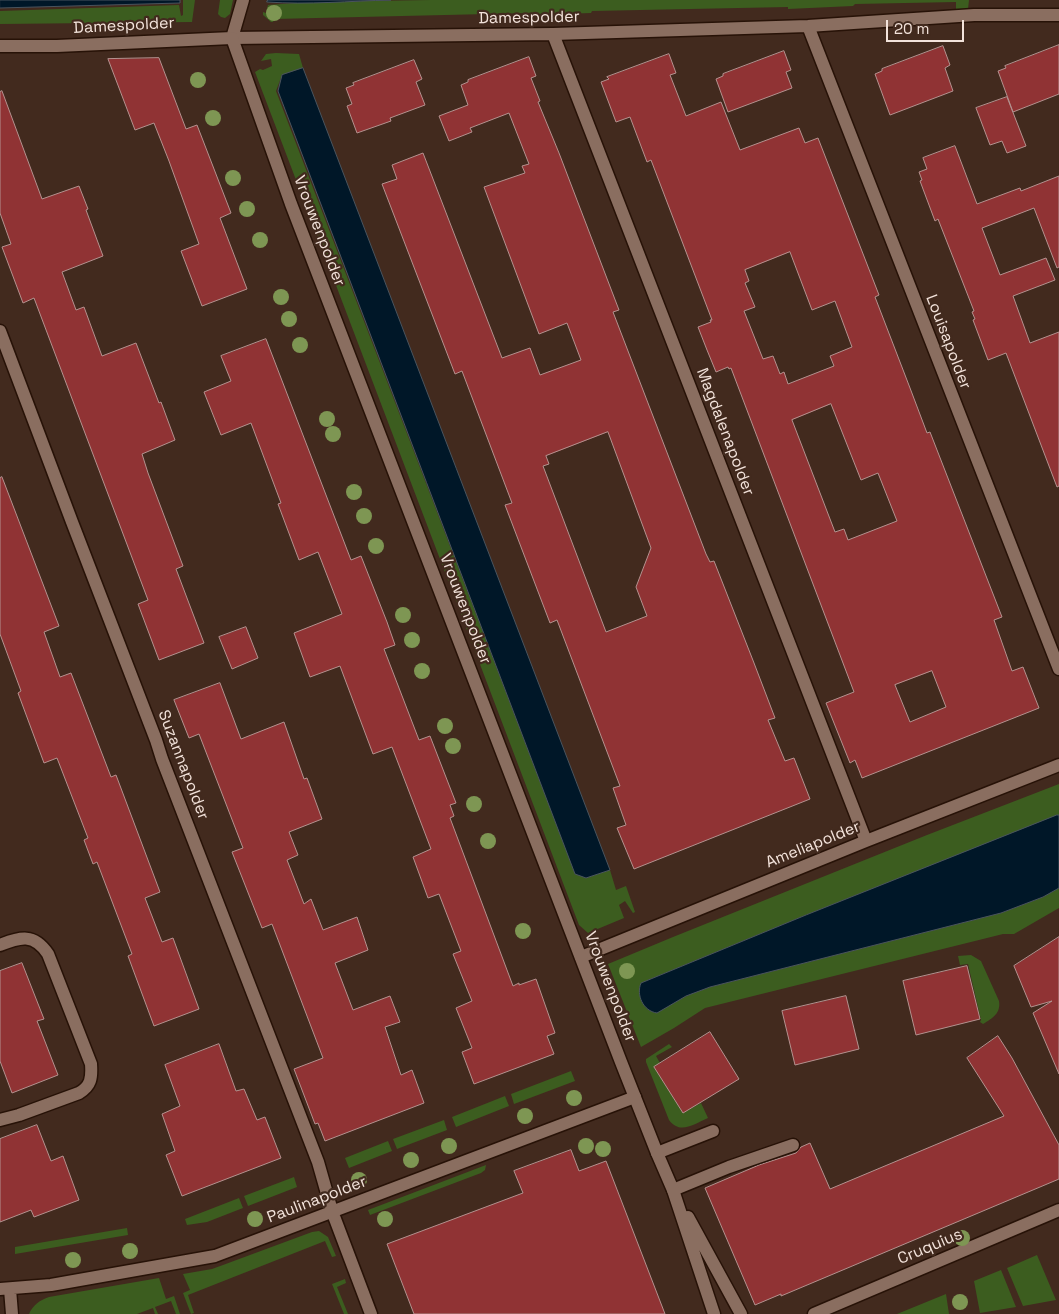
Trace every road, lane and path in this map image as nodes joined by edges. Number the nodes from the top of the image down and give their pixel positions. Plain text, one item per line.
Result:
1 (243, 0) edge
2 (1059, 15) edge
3 (808, 26) junction
4 (553, 34) junction
5 (232, 38) junction
6 (0, 46) edge
7 (0, 331) edge
8 (1059, 669) edge
9 (1059, 764) edge
10 (866, 841) junction
11 (0, 945) edge
12 (581, 957) junction
13 (635, 1096) junction
14 (0, 1120) edge
15 (714, 1131) dead end
16 (793, 1145) dead end
17 (657, 1153) junction
18 (673, 1190) junction
19 (1059, 1210) edge
20 (332, 1212) junction
21 (5, 1289) edge
22 (12, 1314) edge
23 (371, 1314) edge
24 (714, 1314) edge
25 (741, 1314) edge
26 (814, 1314) edge

1 - 5 street
2 - 3 street, Damespolder
3 - 4 street, Damespolder
3 - 8 street, Louisapolder
4 - 5 street, Damespolder
4 - 10 street, Magdalenapolder
5 - 6 street, Damespolder
5 - 12 street, Vrouwenpolder
7 - 20 street, Suzannapolder
9 - 10 street, Ameliapolder
10 - 12 street, Ameliapolder
11 - 14 street
12 - 13 street, Vrouwenpolder
13 - 17 street, Vrouwenpolder
13 - 20 street, Paulinapolder
15 - 17 street
16 - 18 street
17 - 18 street, Vrouwenpolder
18 - 24 street, Vrouwenpolder
18 - 25 street, Vrouwenpolder
19 - 26 street, Cruquius
20 - 21 street, Paulinapolder
20 - 23 street, Suzannapolder
21 - 22 street

